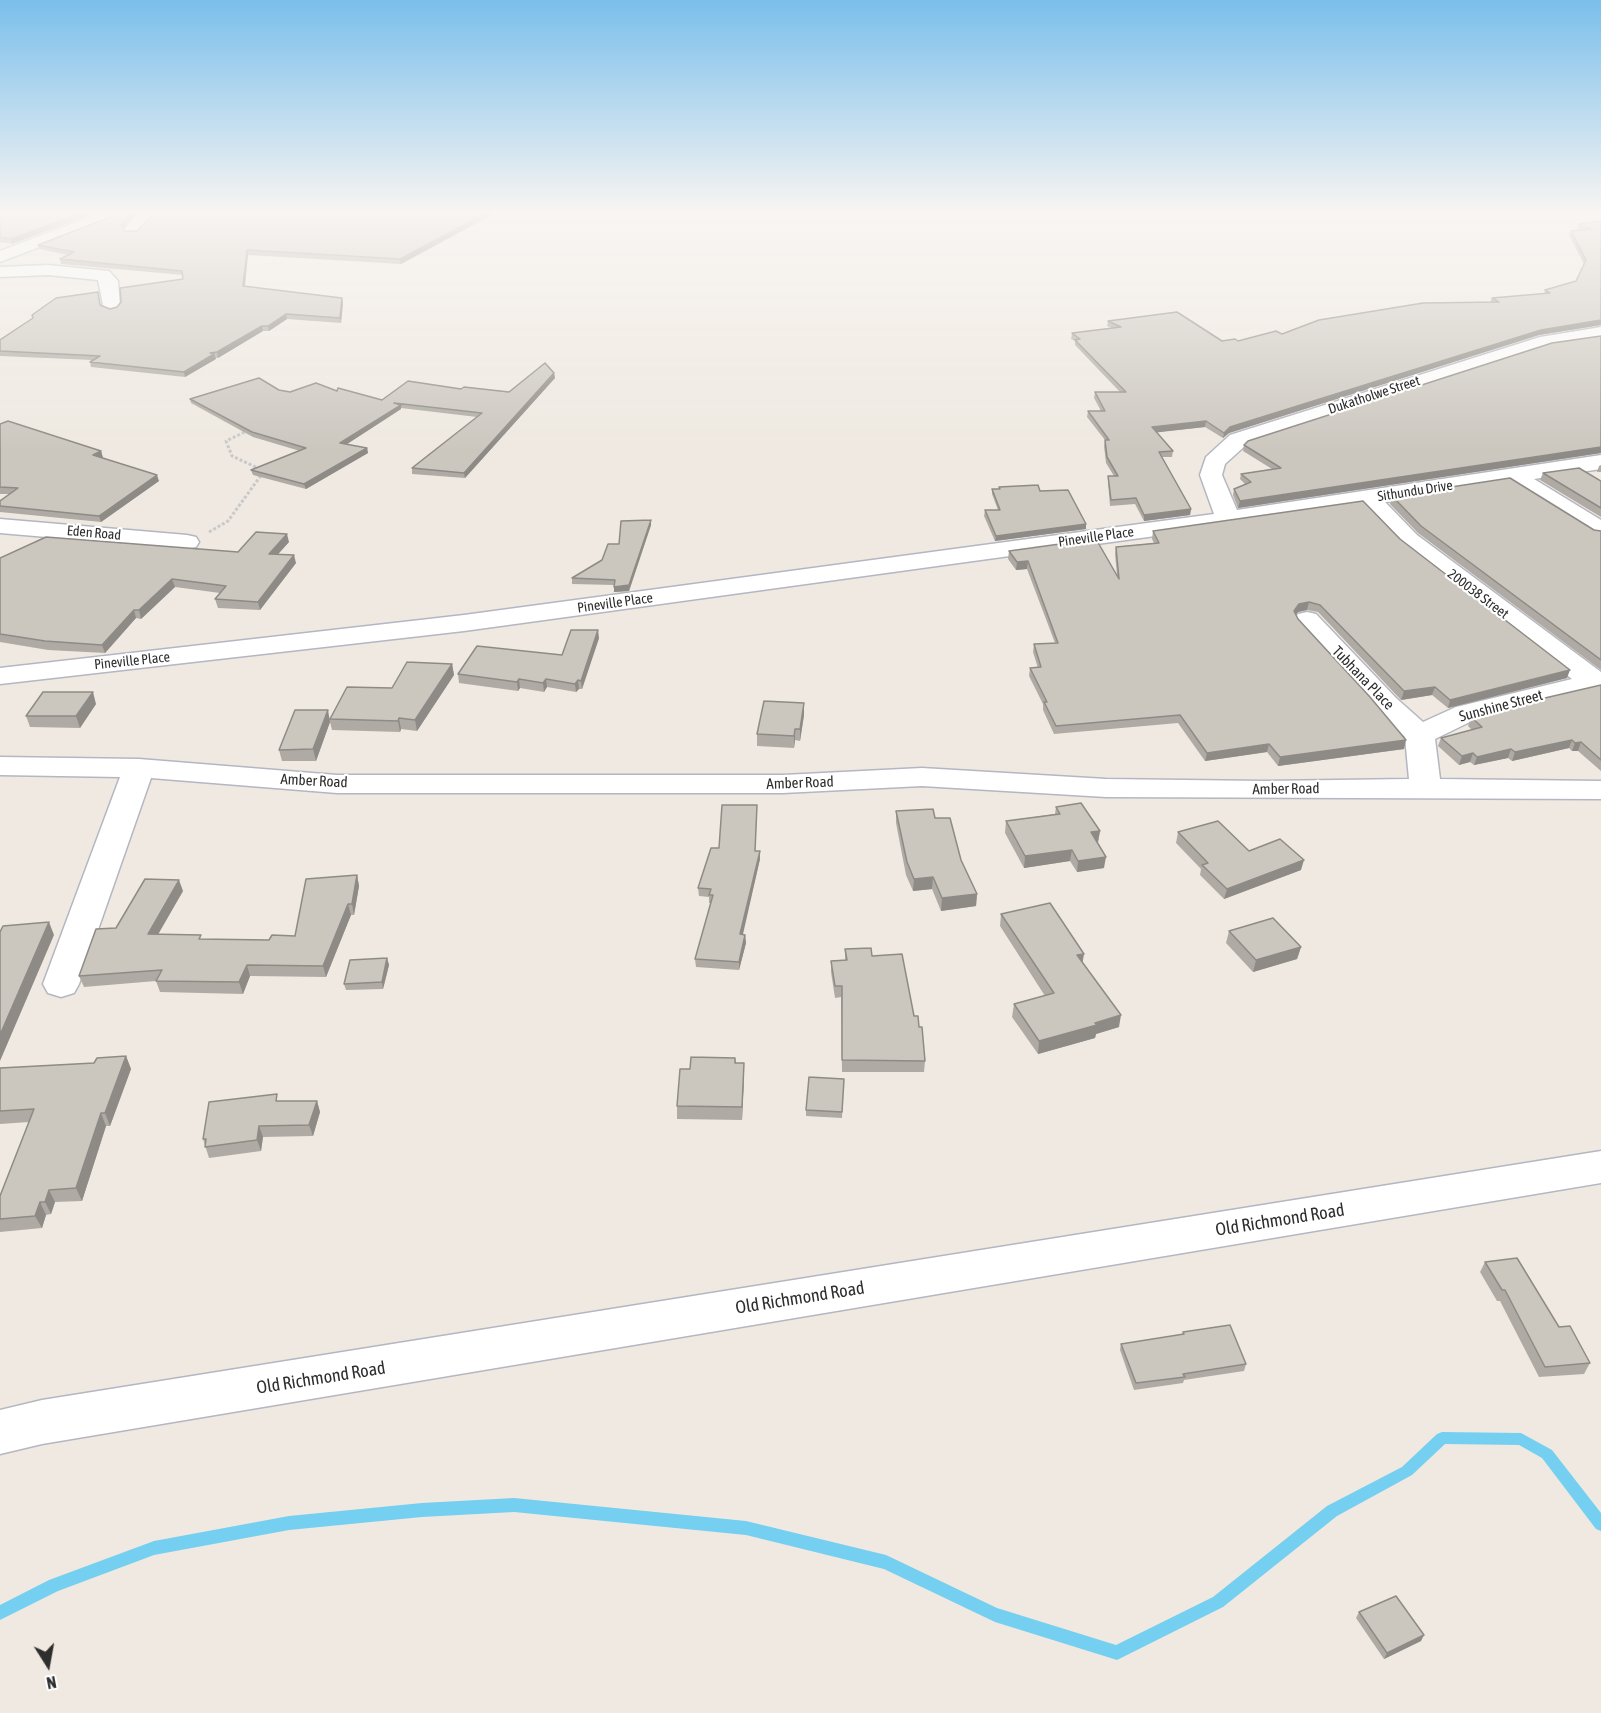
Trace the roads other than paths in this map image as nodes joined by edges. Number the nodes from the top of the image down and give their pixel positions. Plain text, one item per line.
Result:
1 (110, 291) edge
2 (111, 306) edge
3 (1601, 333) edge
4 (1601, 462) edge
5 (1514, 476) junction
6 (1368, 498) junction
7 (1228, 519) junction
8 (0, 526) edge
9 (1601, 531) edge
10 (187, 542) road end
11 (1306, 620) dead end
12 (0, 676) edge
13 (1598, 682) edge
14 (1420, 735) junction
15 (0, 766) edge
16 (138, 768) junction
17 (1425, 788) junction
18 (1601, 790) edge
19 (61, 984) dead end
20 (1601, 1167) edge
21 (0, 1432) edge

1 - 2 street
3 - 7 street, Dukatholwe Street
4 - 5 street, Sithundu Drive
5 - 6 street, Sithundu Drive
5 - 9 street
6 - 7 street, Sithundu Drive
6 - 13 street, 200038 Street
7 - 12 street, Pineville Place
8 - 10 street, Eden Road
11 - 14 street, Tubhana Place
13 - 14 street, Sunshine Street
14 - 17 street
15 - 16 street, Amber Road
16 - 17 street, Amber Road
16 - 19 street
17 - 18 street, Amber Road
20 - 21 street, Old Richmond Road

